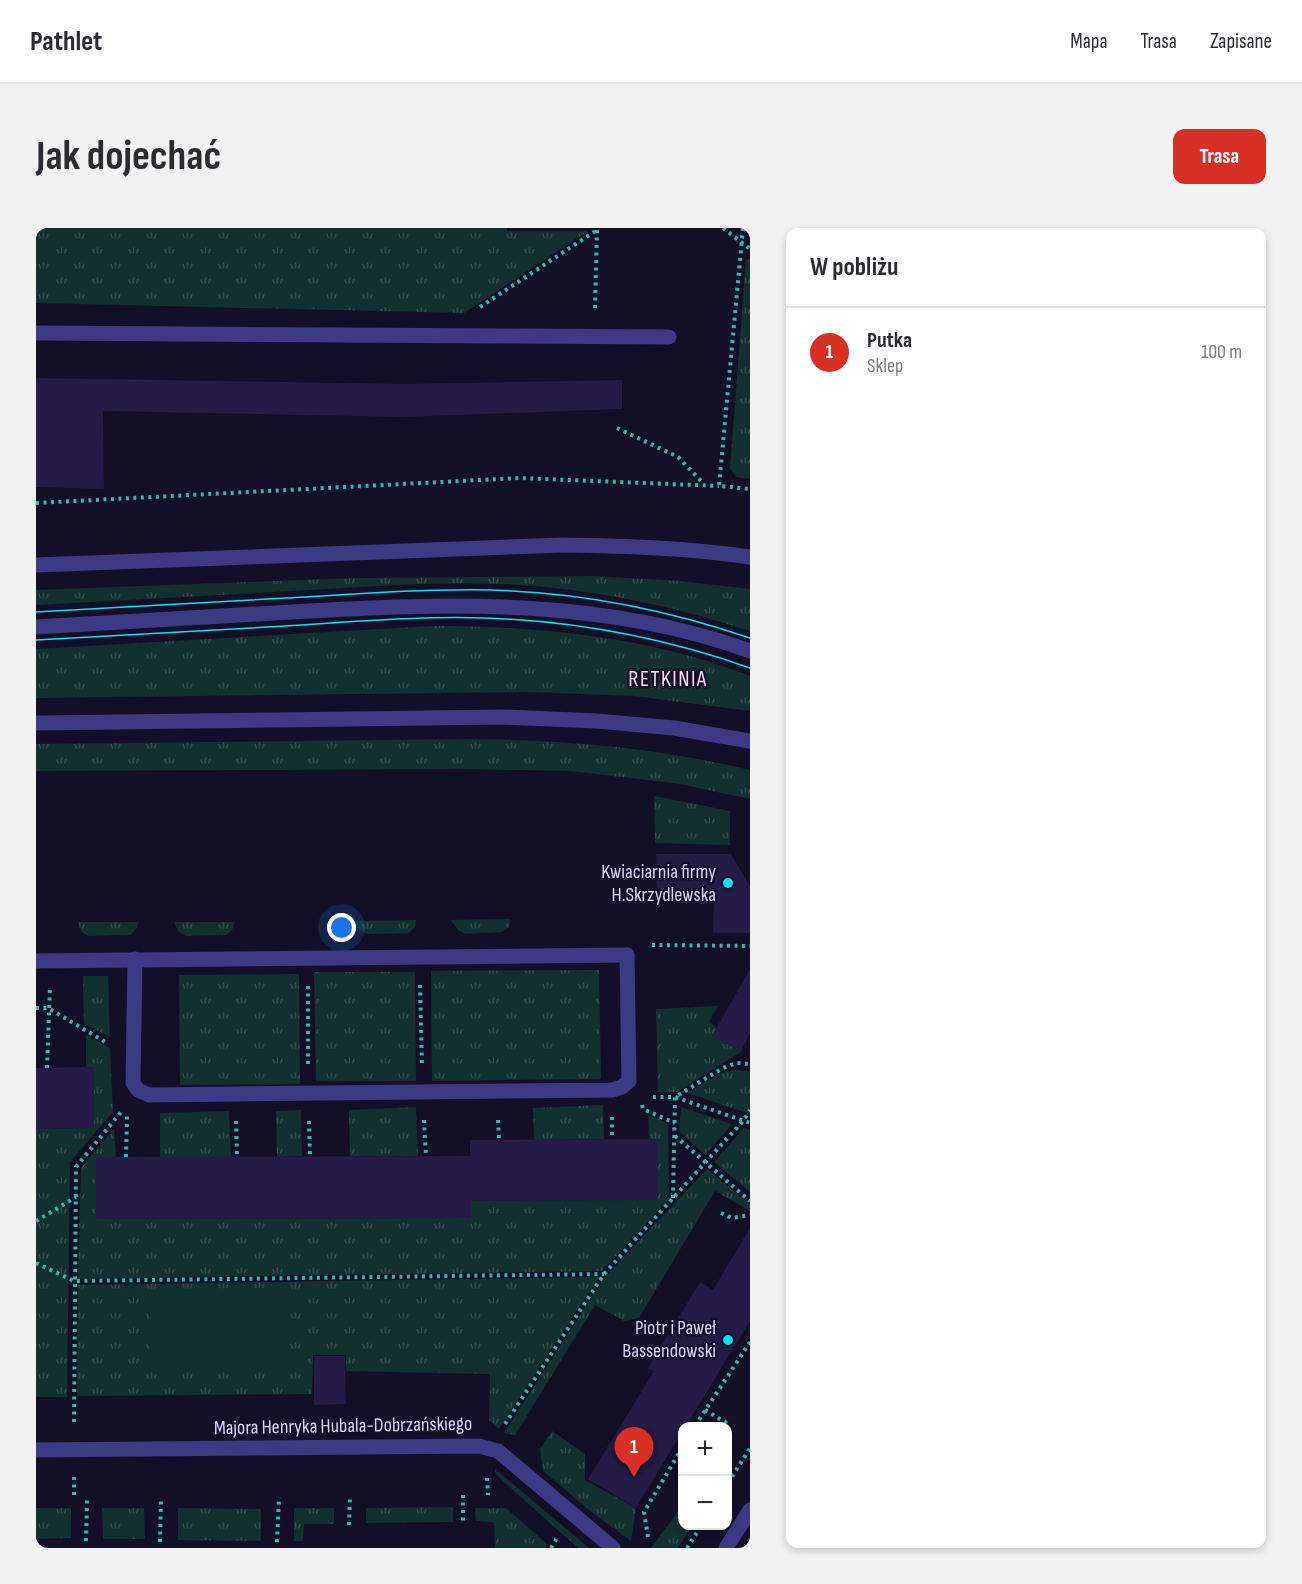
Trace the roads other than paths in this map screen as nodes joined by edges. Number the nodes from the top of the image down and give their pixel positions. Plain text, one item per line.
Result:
1 (36, 333) edge
2 (669, 337) dead end
3 (750, 557) edge
4 (36, 565) edge
5 (36, 627) edge
6 (750, 651) edge
7 (36, 723) edge
8 (750, 741) edge
9 (135, 959) junction
10 (36, 961) edge
11 (36, 1450) edge
12 (750, 1510) edge
13 (614, 1548) edge
14 (726, 1548) edge

1 - 2 street
3 - 4 street
5 - 6 street
7 - 8 street
9 - 9 street
9 - 10 street
11 - 13 street, Majora Henryka Hubala-Dobrzańskiego
12 - 14 street

